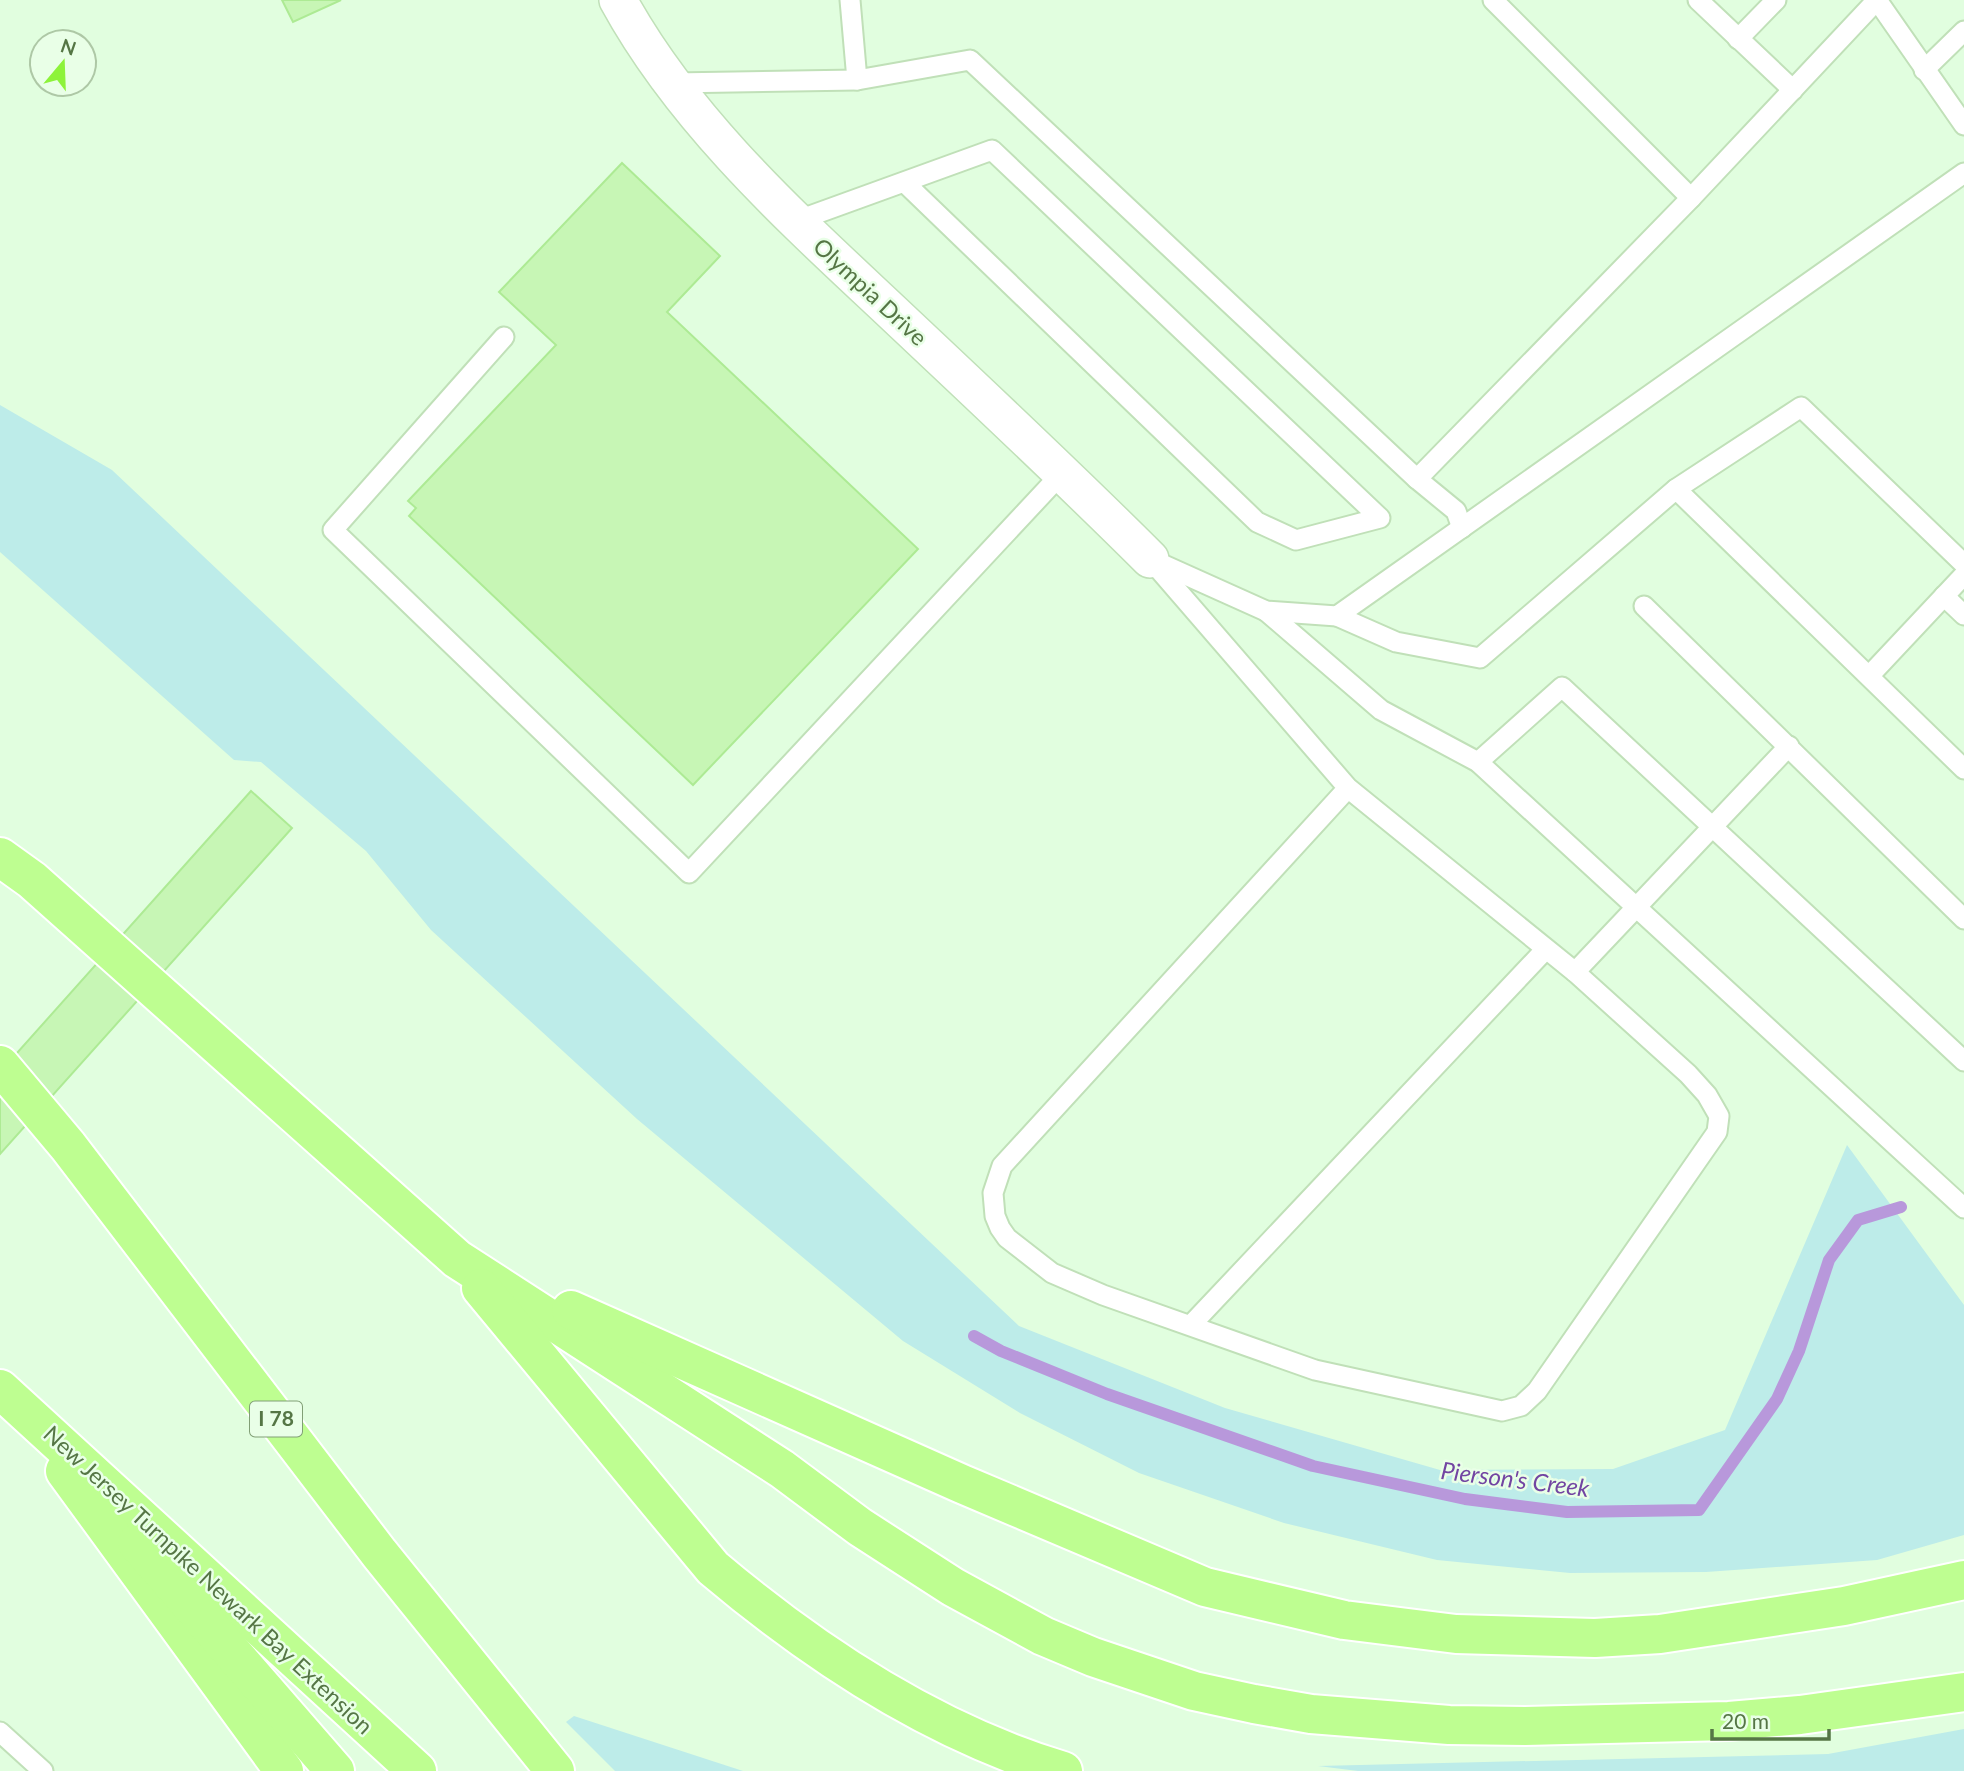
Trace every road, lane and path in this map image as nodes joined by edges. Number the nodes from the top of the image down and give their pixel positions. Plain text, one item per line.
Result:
1 (618, 0) edge
2 (850, 0) edge
3 (1493, 0) edge
4 (1698, 0) edge
5 (1776, 0) edge
6 (1877, 0) edge
7 (1964, 31) edge
8 (1738, 39) junction
9 (1924, 69) junction
10 (857, 80) junction
11 (673, 83) junction
12 (1793, 90) junction
13 (1964, 125) edge
14 (1964, 173) edge
15 (904, 182) junction
16 (1691, 198) junction
17 (796, 221) junction
18 (504, 337) dead end
19 (1063, 472) junction
20 (1417, 479) junction
21 (1676, 489) junction
22 (1462, 528) junction
23 (1150, 559) junction
24 (1964, 564) edge
25 (1964, 575) edge
26 (1944, 596) junction
27 (1644, 606) dead end
28 (1266, 611) junction
29 (1964, 615) edge
30 (1338, 616) junction
31 (1870, 675) junction
32 (1789, 747) junction
33 (1478, 762) junction
34 (1964, 769) edge
35 (1348, 788) junction
36 (1711, 827) junction
37 (0, 842) edge
38 (0, 857) edge
39 (16, 873) edge
40 (1636, 907) junction
41 (1964, 919) edge
42 (1545, 950) junction
43 (1575, 972) junction
44 (1964, 1061) edge
45 (0, 1065) edge
46 (1964, 1208) edge
47 (457, 1259) junction
48 (1191, 1325) junction
49 (5, 1403) edge
50 (1964, 1580) edge
51 (1964, 1692) edge
52 (0, 1731) edge
53 (43, 1771) edge
54 (284, 1771) edge
55 (335, 1771) edge
56 (417, 1771) edge
57 (555, 1771) edge
58 (1063, 1771) edge

1 - 11 street, Olympia Drive
2 - 10 lane
3 - 16 lane
4 - 8 lane
5 - 8 lane
6 - 9 lane
6 - 12 lane
7 - 9 lane
8 - 12 lane
9 - 13 lane
10 - 11 lane
10 - 20 lane
11 - 17 street, Olympia Drive
12 - 16 lane
14 - 22 lane
15 - 15 lane
15 - 17 lane
16 - 20 lane
17 - 19 street, Olympia Drive
18 - 19 lane
19 - 23 street, Olympia Drive
20 - 22 lane
21 - 24 lane
21 - 30 lane
21 - 31 lane
22 - 30 lane
23 - 28 lane
23 - 35 lane
25 - 26 lane
26 - 29 lane
26 - 31 lane
27 - 32 lane
28 - 30 lane
28 - 33 lane
31 - 34 lane
32 - 36 lane
32 - 41 lane
33 - 36 lane
33 - 40 lane
35 - 42 lane
35 - 48 lane
36 - 40 lane
36 - 44 lane
37 - 39 highway
38 - 39 highway
39 - 47 highway
40 - 43 lane
40 - 46 lane
42 - 43 lane
42 - 48 lane
43 - 48 lane
45 - 57 highway, I 78
47 - 50 highway
47 - 51 highway
47 - 58 highway
49 - 54 highway
49 - 55 highway
49 - 56 highway, New Jersey Turnpike Newark Bay Extension
52 - 53 lane

